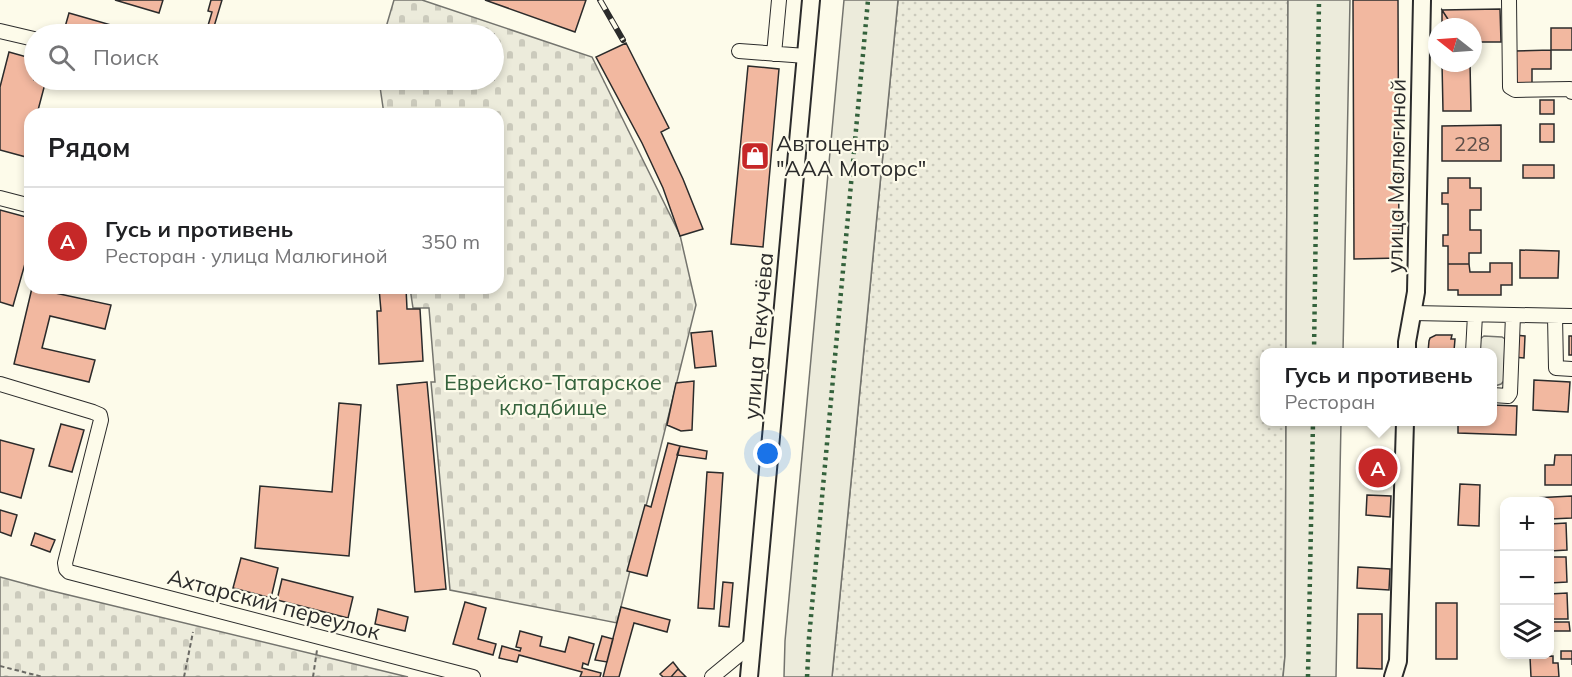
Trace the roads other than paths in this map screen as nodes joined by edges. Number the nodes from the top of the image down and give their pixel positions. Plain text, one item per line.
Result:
1 (779, 0) edge
2 (811, 0) edge
3 (1422, 0) edge
4 (1509, 0) edge
5 (0, 31) edge
6 (24, 37) edge
7 (739, 51) dead end
8 (774, 54) junction
9 (806, 56) junction
10 (1572, 92) edge
11 (0, 198) edge
12 (24, 204) edge
13 (1413, 313) junction
14 (1474, 315) junction
15 (1517, 316) junction
16 (1555, 316) junction
17 (1572, 316) edge
18 (1519, 335) dead end
19 (1407, 348) edge
20 (1473, 348) edge
21 (1572, 369) edge
22 (0, 384) edge
23 (1497, 395) edge
24 (1405, 426) edge
25 (752, 644) junction
26 (473, 677) edge
27 (712, 677) edge
28 (749, 677) edge
29 (1393, 677) edge

1 - 8 street
2 - 9 main road, улица Текучёва
3 - 13 main road, улица Малюгиной
4 - 10 street
5 - 6 street
7 - 8 street
8 - 9 street
9 - 25 main road, улица Текучёва
11 - 12 street
13 - 14 street
13 - 19 main road, улица Малюгиной
14 - 15 street
14 - 20 street
15 - 16 street
15 - 18 street
15 - 23 street
16 - 17 street
16 - 21 street
22 - 26 street, Ахтарский переулок
24 - 29 main road
25 - 27 street
25 - 28 main road, улица Текучёва

